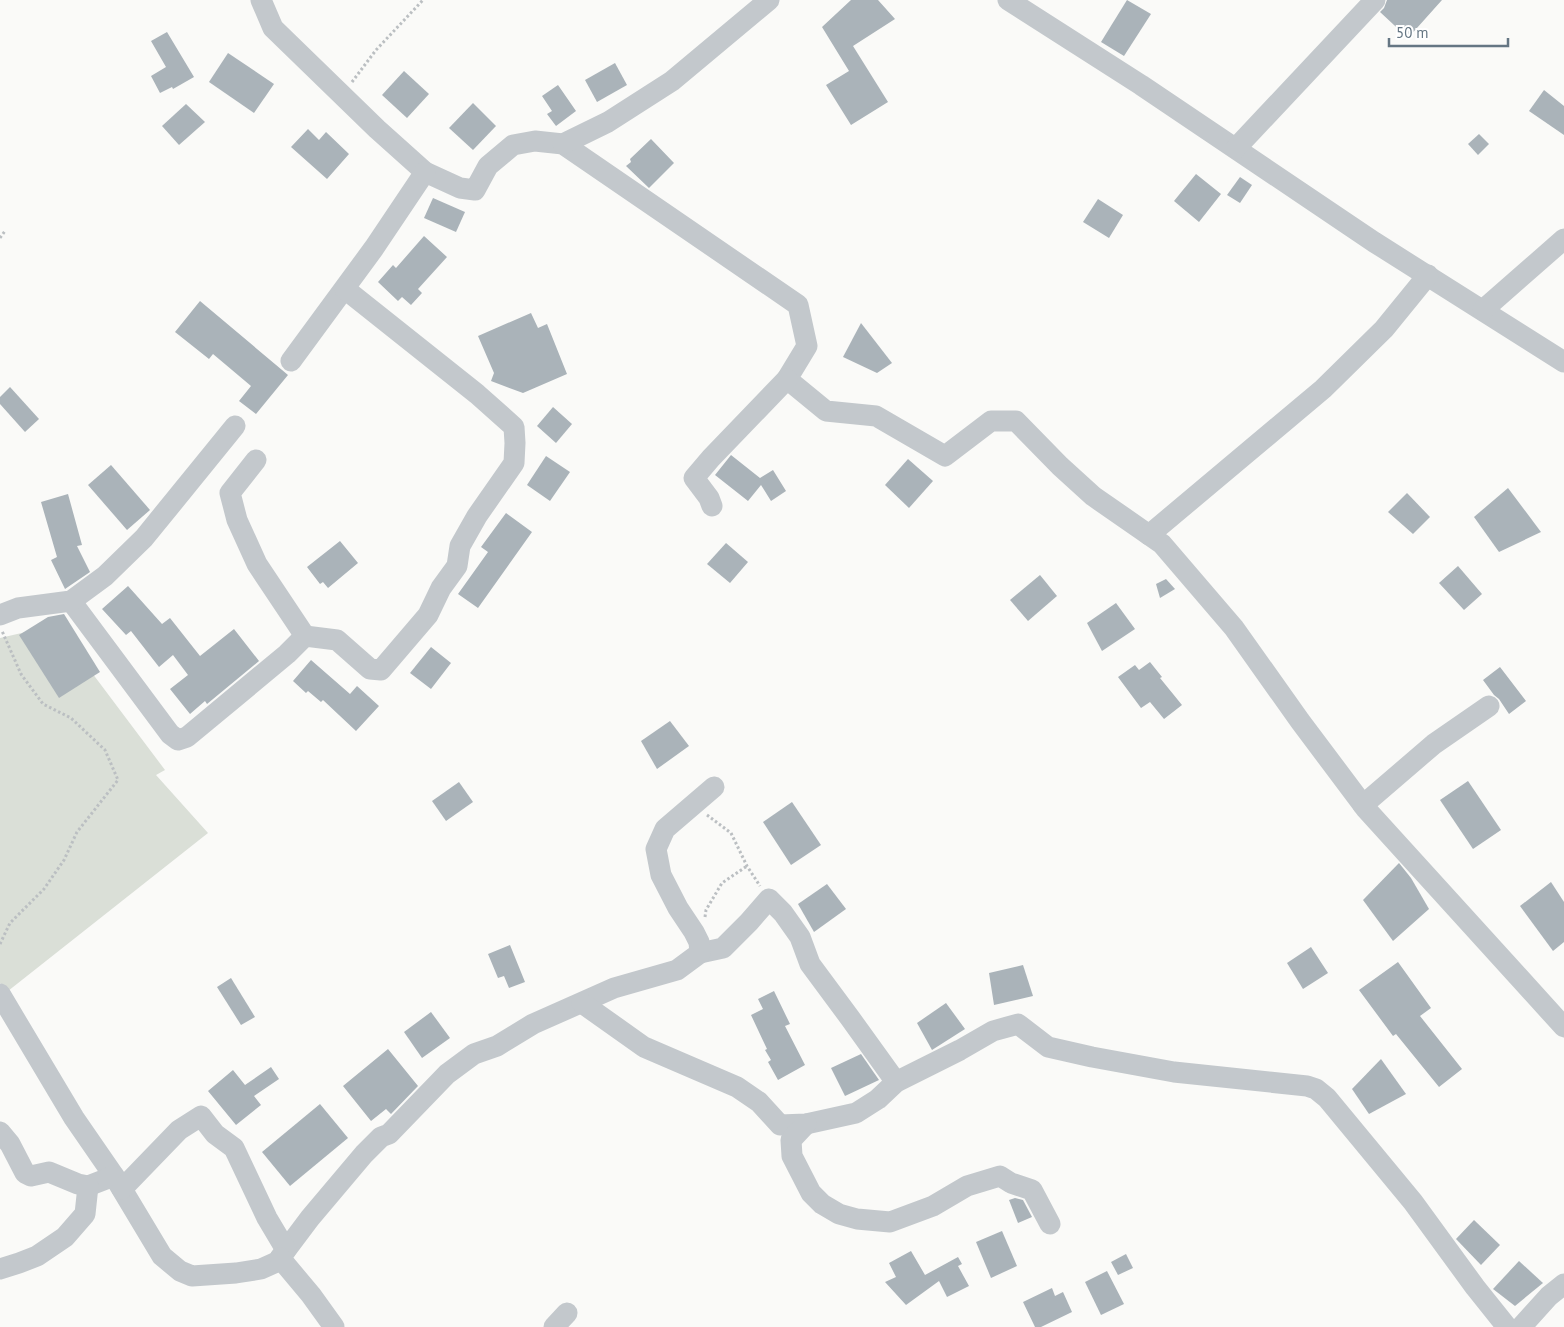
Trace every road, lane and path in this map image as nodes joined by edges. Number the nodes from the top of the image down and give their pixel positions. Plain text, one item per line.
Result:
1 (261, 0) edge
2 (423, 0) edge
3 (769, 0) edge
4 (1008, 0) edge
5 (1375, 0) edge
6 (342, 94) junction
7 (563, 144) junction
8 (1236, 148) junction
9 (424, 172) junction
10 (5, 230) dead end
11 (0, 238) edge
12 (1564, 239) edge
13 (1428, 275) junction
14 (345, 289) junction
15 (1483, 310) junction
16 (291, 361) dead end
17 (1564, 362) edge
18 (787, 378) junction
19 (235, 426) dead end
20 (256, 460) dead end
21 (712, 506) dead end
22 (1149, 535) junction
23 (72, 601) junction
24 (0, 615) edge
25 (0, 627) edge
26 (305, 636) junction
27 (1488, 706) dead end
28 (714, 787) dead end
29 (694, 804) junction
30 (1363, 805) junction
31 (747, 866) junction
32 (769, 899) junction
33 (0, 944) edge
34 (700, 947) junction
35 (0, 994) edge
36 (582, 1003) junction
37 (1564, 1027) edge
38 (896, 1082) junction
39 (806, 1124) junction
40 (0, 1132) edge
41 (118, 1182) junction
42 (88, 1186) junction
43 (1050, 1224) dead end
44 (283, 1254) junction
45 (0, 1269) edge
46 (1564, 1284) edge
47 (334, 1327) edge
48 (1507, 1327) edge
49 (1521, 1327) edge

1 - 6 street
2 - 6 path
3 - 7 street
4 - 8 street
5 - 8 street
6 - 9 street
7 - 9 street
7 - 18 street
8 - 13 street
9 - 14 street
10 - 11 path
12 - 15 street
13 - 15 street
13 - 22 street
14 - 16 street
14 - 26 street
15 - 17 street
18 - 21 street
18 - 22 street
19 - 23 street
20 - 26 street
22 - 30 street
23 - 24 street
23 - 26 street
25 - 33 path
27 - 30 street
28 - 29 street
29 - 31 path
29 - 34 street
30 - 37 street
31 - 32 path
31 - 34 path
32 - 34 street
32 - 38 street
34 - 36 street
35 - 41 street
36 - 39 street
36 - 44 street
38 - 39 street
38 - 48 street
39 - 43 street
40 - 42 street
41 - 42 street
41 - 44 street
41 - 44 street
42 - 45 street
44 - 47 street
46 - 49 street

